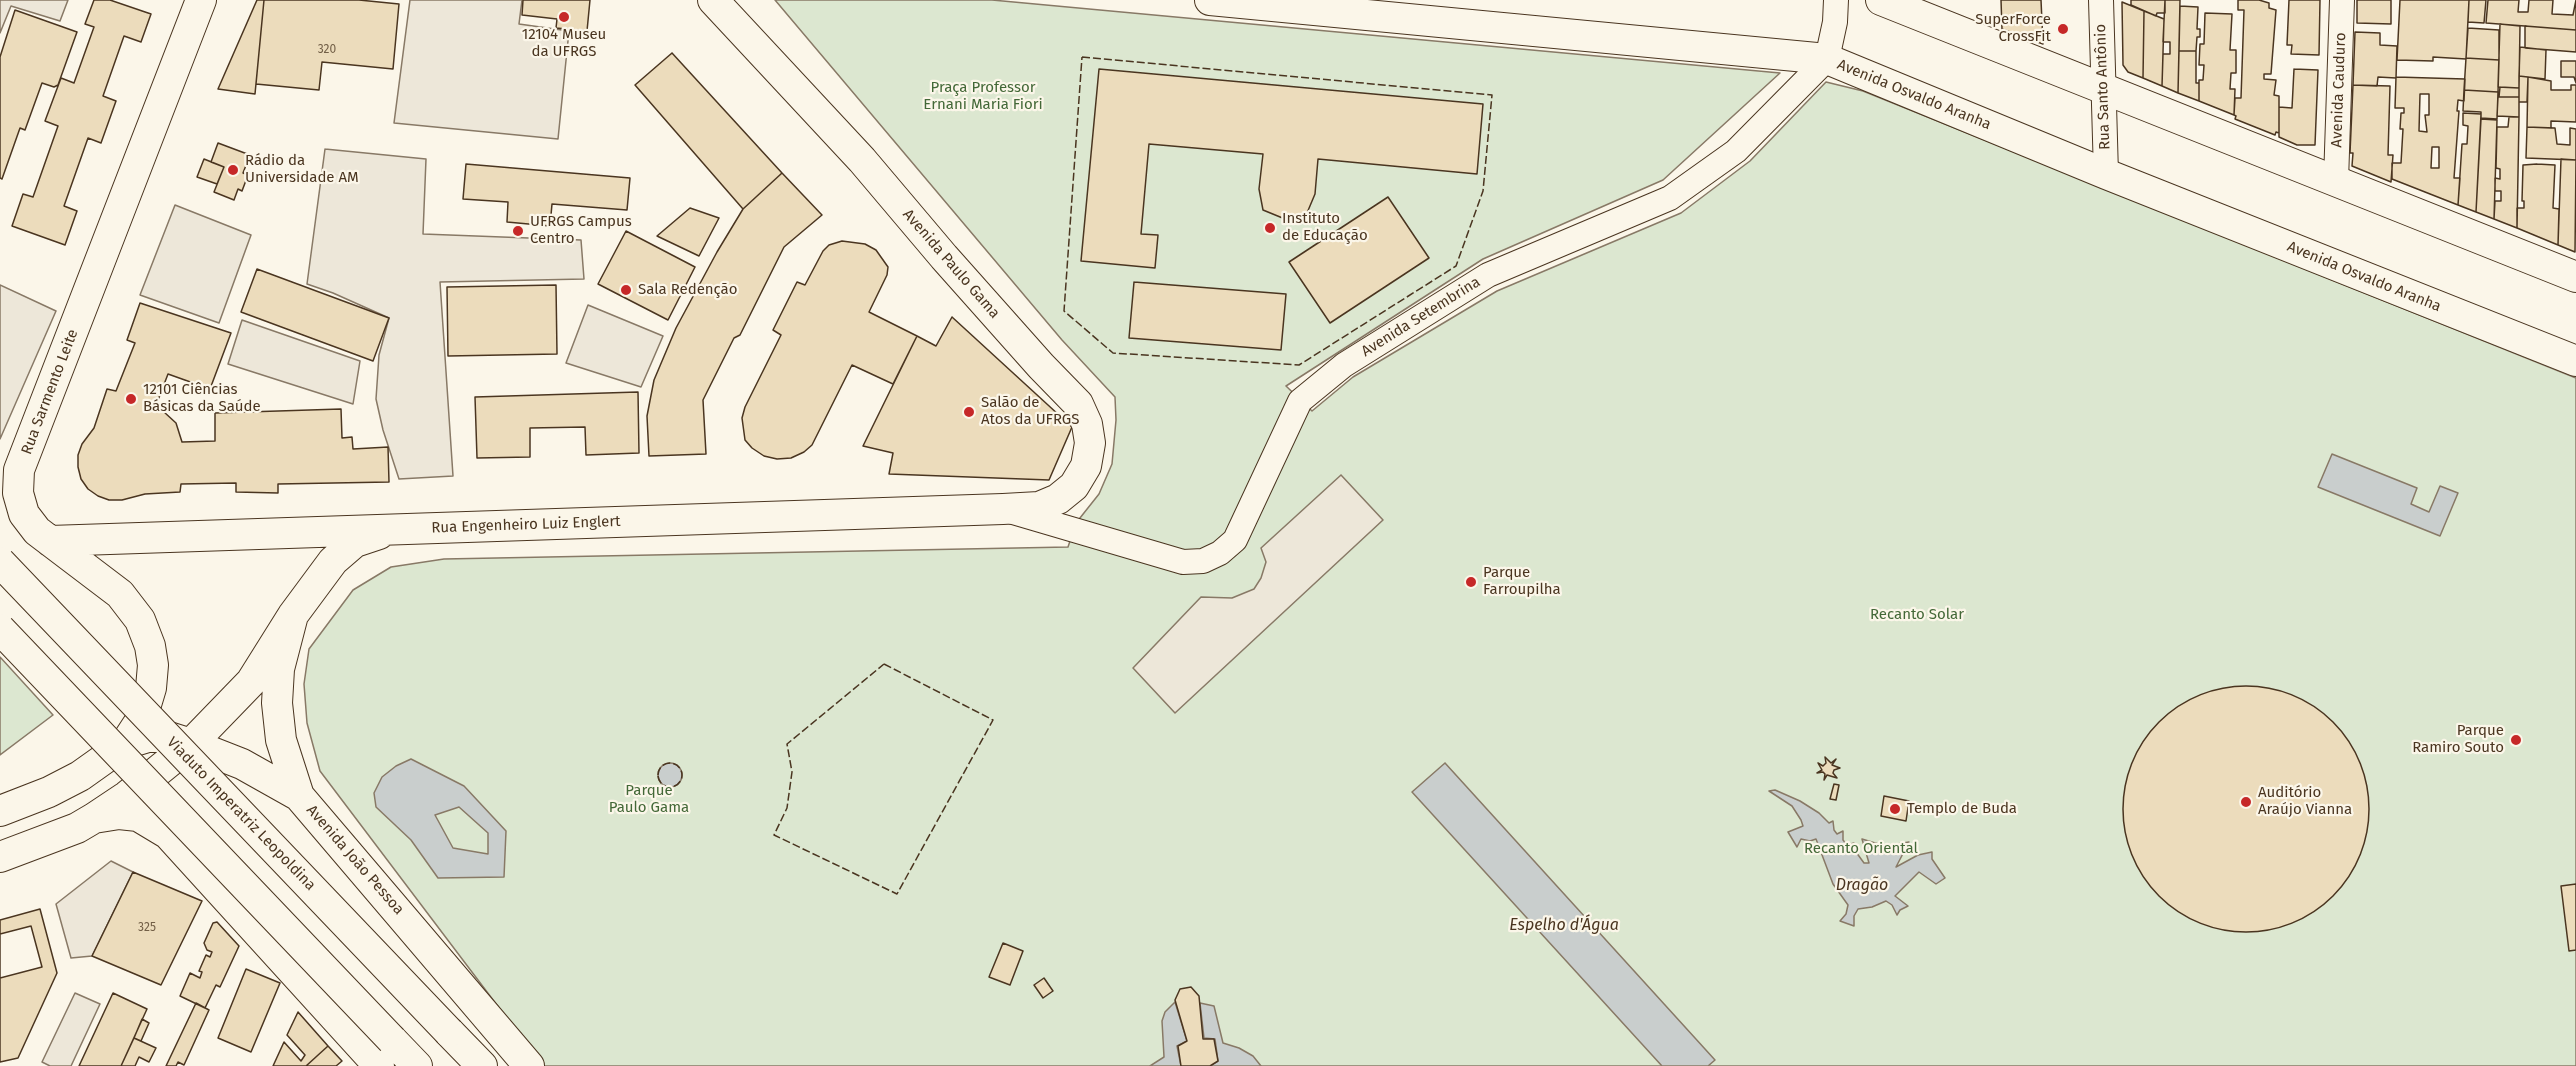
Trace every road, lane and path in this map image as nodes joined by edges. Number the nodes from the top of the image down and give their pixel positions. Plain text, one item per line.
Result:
1 (201, 0) edge
2 (713, 0) edge
3 (1210, 0) edge
4 (1836, 0) edge
5 (1881, 0) edge
6 (2101, 0) edge
7 (2342, 0) edge
8 (729, 11) edge
9 (1827, 59) junction
10 (2103, 88) junction
11 (2106, 174) junction
12 (2336, 181) junction
13 (2576, 277) edge
14 (2576, 361) edge
15 (1003, 509) junction
16 (390, 531) junction
17 (50, 541) junction
18 (0, 562) edge
19 (293, 615) junction
20 (0, 629) edge
21 (126, 744) junction
22 (191, 744) junction
23 (299, 796) junction
24 (0, 811) edge
25 (94, 818) junction
26 (0, 856) edge
27 (379, 1066) edge
28 (417, 1066) edge
29 (482, 1066) edge
30 (529, 1066) edge

1 - 17 main road, Rua Sarmento Leite
2 - 8 main road, Avenida Paulo Gama
3 - 9 main road, Avenida Osvaldo Aranha
4 - 9 street
5 - 10 main road
6 - 10 street, Rua Santo Antônio
7 - 12 street, Avenida Cauduro
8 - 15 main road, Avenida Paulo Gama
9 - 11 main road, Avenida Osvaldo Aranha
9 - 15 street, Avenida Setembrina
10 - 11 street, Rua Santo Antônio
10 - 12 main road
11 - 14 main road, Avenida Osvaldo Aranha
12 - 13 main road
15 - 16 main road, Rua Engenheiro Luiz Englert
16 - 17 main road, Rua Engenheiro Luiz Englert
16 - 19 main road
17 - 21 main road, Rua Sarmento Leite
18 - 29 main road, Viaduto Imperatriz Leopoldina, bridge
19 - 22 main road
19 - 23 main road, Avenida João Pessoa
20 - 28 main road, bridge
21 - 22 main road
21 - 24 main road
22 - 23 main road
22 - 25 main road
23 - 30 main road, Avenida João Pessoa
25 - 26 main road
25 - 27 main road

